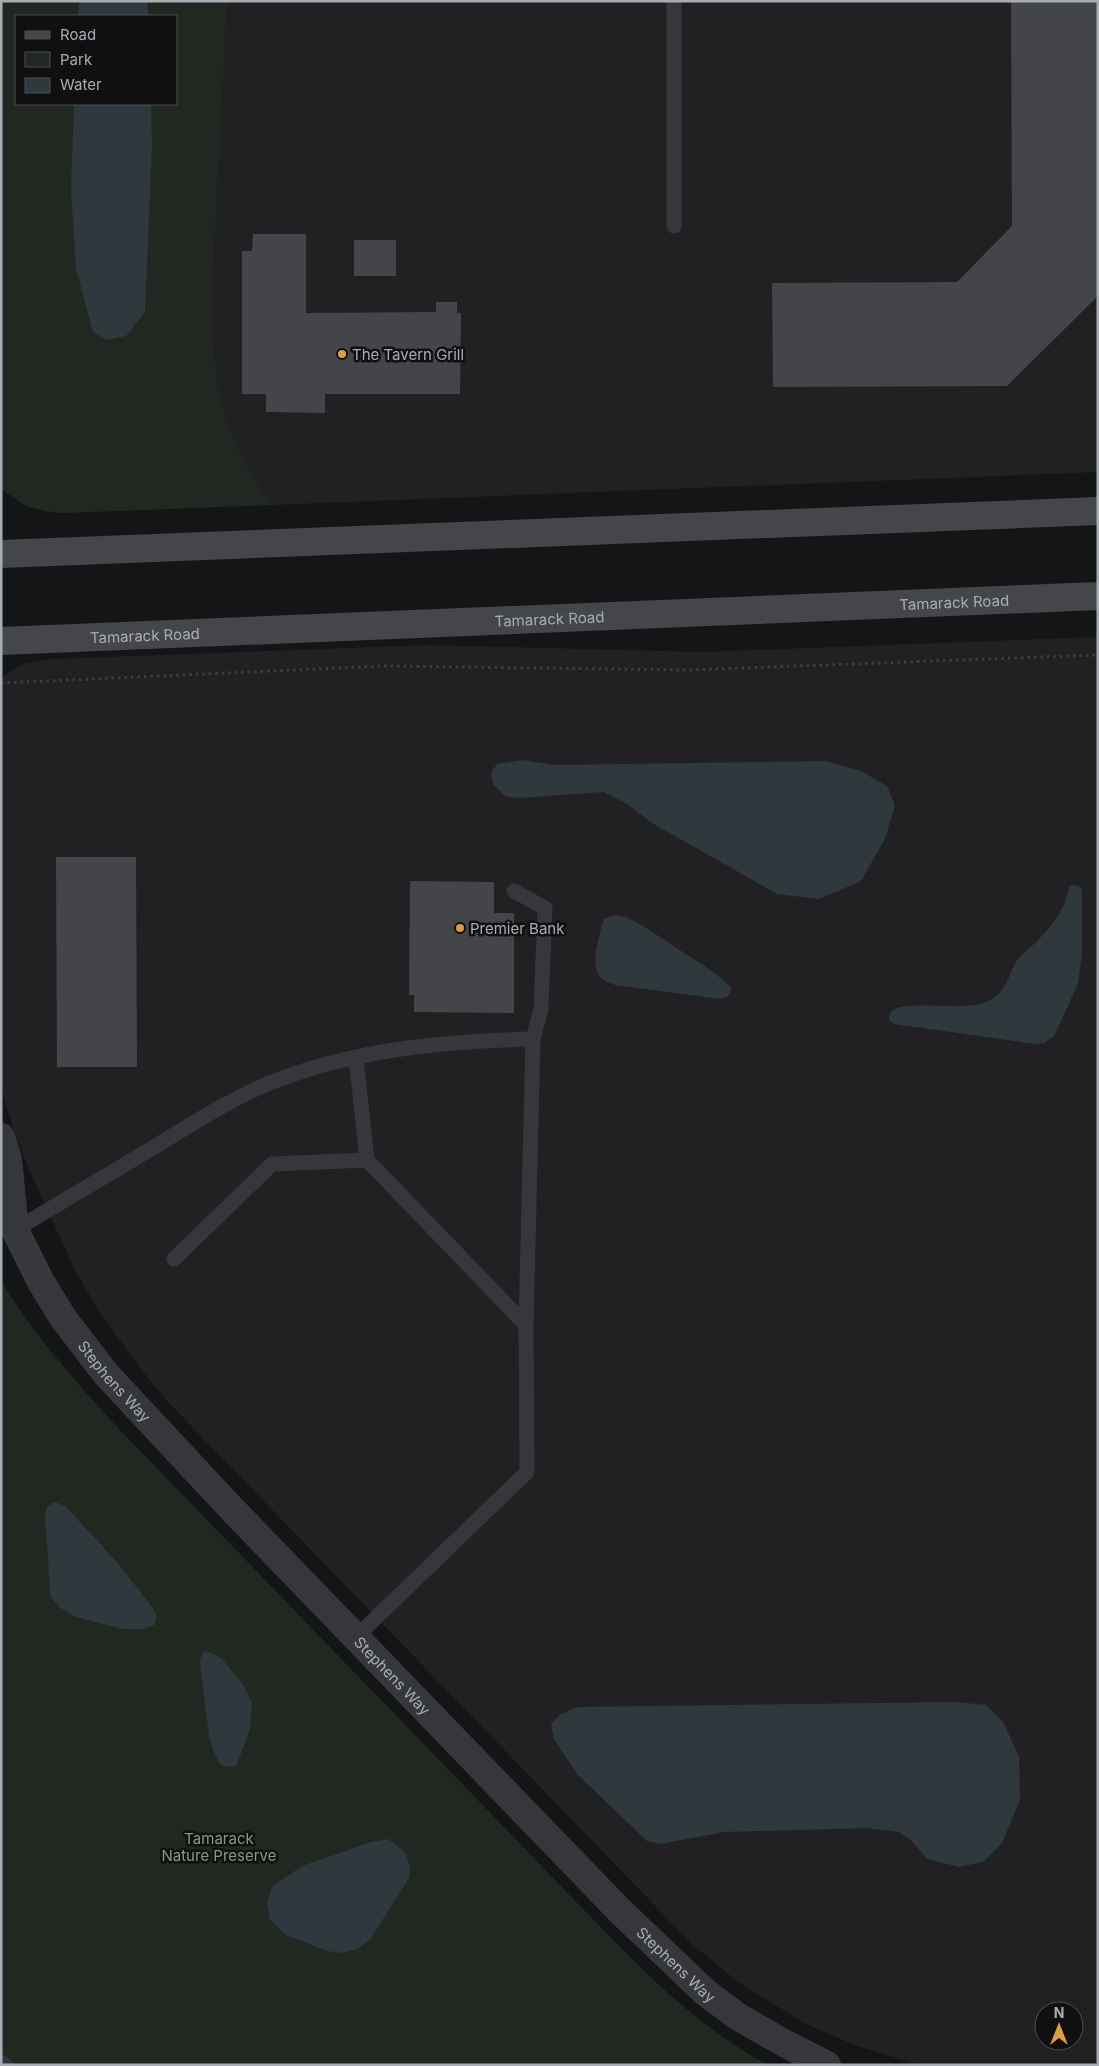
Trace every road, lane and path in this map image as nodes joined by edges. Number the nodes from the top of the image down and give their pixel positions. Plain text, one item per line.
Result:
1 (674, 1) edge
2 (674, 226) dead end
3 (1098, 511) edge
4 (1, 554) edge
5 (1098, 596) edge
6 (1, 641) edge
7 (1098, 655) edge
8 (1, 683) edge
9 (514, 891) dead end
10 (533, 1039) junction
11 (356, 1057) junction
12 (1, 1137) edge
13 (367, 1160) junction
14 (8, 1222) edge
15 (174, 1260) dead end
16 (526, 1325) junction
17 (356, 1637) junction
18 (827, 2065) edge

1 - 2 lane
3 - 4 street
5 - 6 street, Tamarack Road
7 - 8 path
9 - 10 lane
10 - 11 lane
10 - 16 lane
11 - 13 lane
11 - 14 lane
12 - 14 street, Stephens Way
13 - 15 lane
13 - 16 lane
14 - 17 street, Stephens Way
16 - 17 lane
17 - 18 street, Stephens Way

